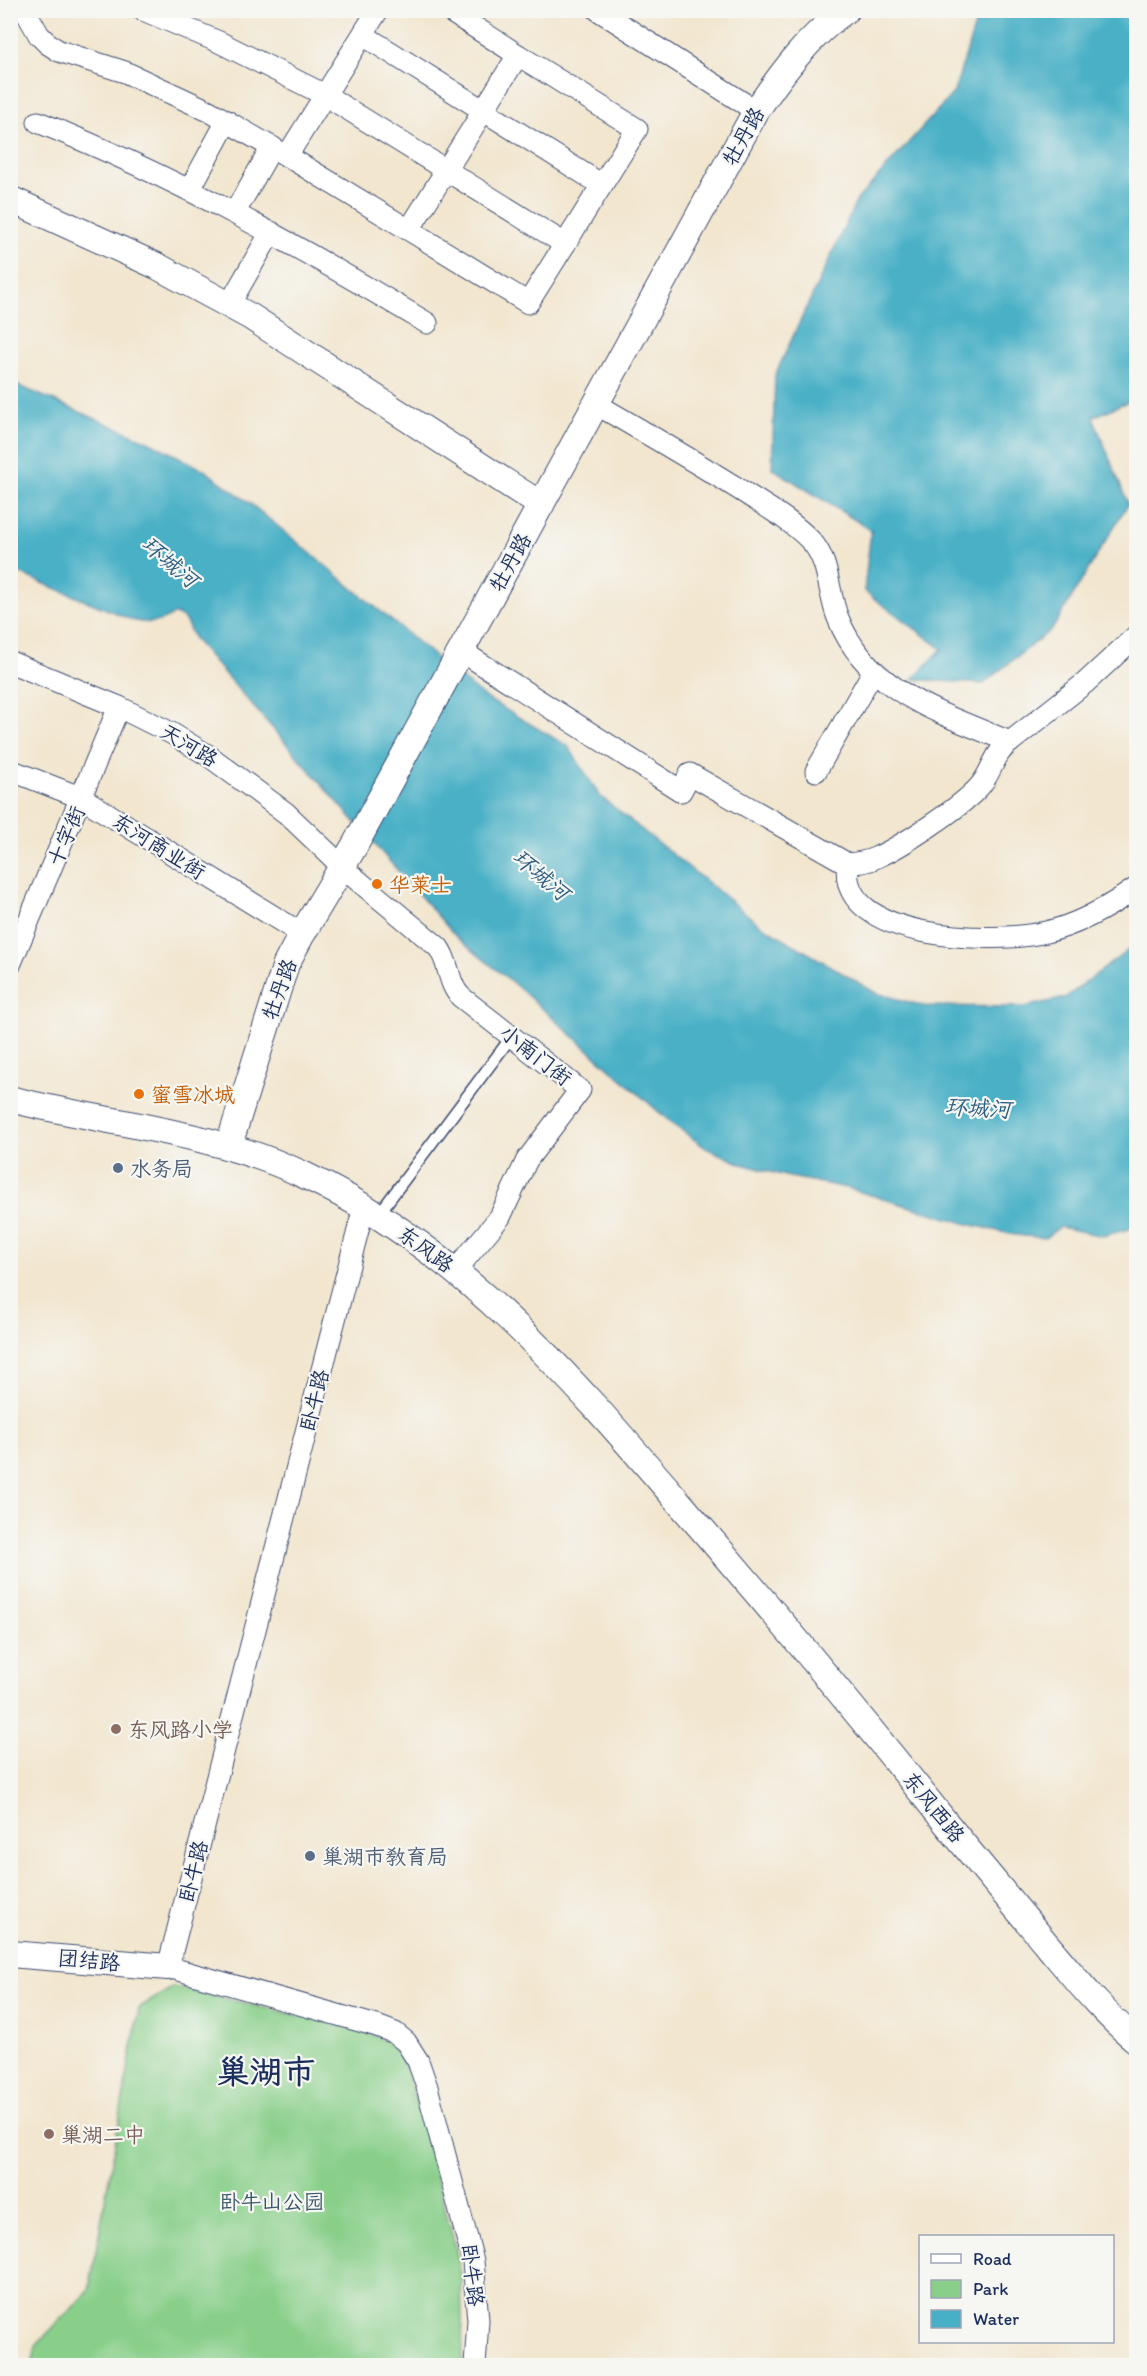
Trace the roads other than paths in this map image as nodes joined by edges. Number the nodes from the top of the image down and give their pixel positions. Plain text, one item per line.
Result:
1 (25, 10) edge
2 (143, 10) edge
3 (378, 10) edge
4 (448, 10) edge
5 (597, 10) edge
6 (846, 10) edge
7 (363, 35) junction
8 (518, 55) junction
9 (325, 95) junction
10 (484, 110) junction
11 (756, 111) junction
12 (226, 121) junction
13 (38, 122) dead end
14 (280, 151) junction
15 (447, 170) junction
16 (602, 185) junction
17 (190, 189) junction
18 (10, 199) edge
19 (235, 212) junction
20 (409, 230) junction
21 (271, 232) junction
22 (565, 244) junction
23 (229, 305) junction
24 (427, 323) dead end
25 (596, 404) junction
26 (541, 505) junction
27 (1137, 636) edge
28 (461, 651) junction
29 (10, 662) edge
30 (873, 672) junction
31 (119, 707) junction
32 (1010, 742) junction
33 (10, 770) edge
34 (816, 771) dead end
35 (82, 798) junction
36 (848, 864) junction
37 (343, 867) junction
38 (1137, 888) edge
39 (302, 934) junction
40 (10, 965) edge
41 (512, 1036) junction
42 (10, 1099) edge
43 (228, 1145) junction
44 (371, 1211) junction
45 (456, 1270) junction
46 (736, 1569) joint
47 (10, 1954) edge
48 (168, 1967) junction
49 (1137, 2040) edge
50 (475, 2366) edge

1 - 12 street
2 - 9 street
3 - 7 street
4 - 8 street
5 - 11 street
6 - 11 street, 牡丹路
7 - 9 street
7 - 10 street
8 - 10 street
8 - 16 street
9 - 14 street
9 - 15 street
10 - 15 street
10 - 16 street
11 - 25 street, 牡丹路
12 - 14 street
12 - 17 street
13 - 17 street
14 - 19 street
14 - 20 street
15 - 20 street
15 - 22 street
16 - 22 street
17 - 19 street
18 - 23 street
19 - 21 street
20 - 22 street
21 - 23 street
21 - 24 street
23 - 26 street
25 - 26 street, 牡丹路
25 - 30 street
26 - 28 street, 牡丹路
27 - 32 street
28 - 36 street
28 - 37 street, 牡丹路
29 - 31 street, 天河路
30 - 32 street
30 - 34 street
31 - 35 street, 十字街
31 - 37 street, 天河路
32 - 36 street
33 - 35 street, 东河商业街
35 - 39 street, 东河商业街
35 - 40 street, 十字街
36 - 38 street
37 - 39 street, 牡丹路
37 - 41 street, 小南门街
39 - 43 street, 牡丹路
41 - 44 lane
41 - 45 street, 小南门街
42 - 43 street, 东风路
43 - 44 street, 东风路
44 - 45 street, 东风路
44 - 48 street, 卧牛路
45 - 46 street, 东风路
46 - 49 street, 东风西路
47 - 48 street, 团结路
48 - 50 street, 卧牛路

